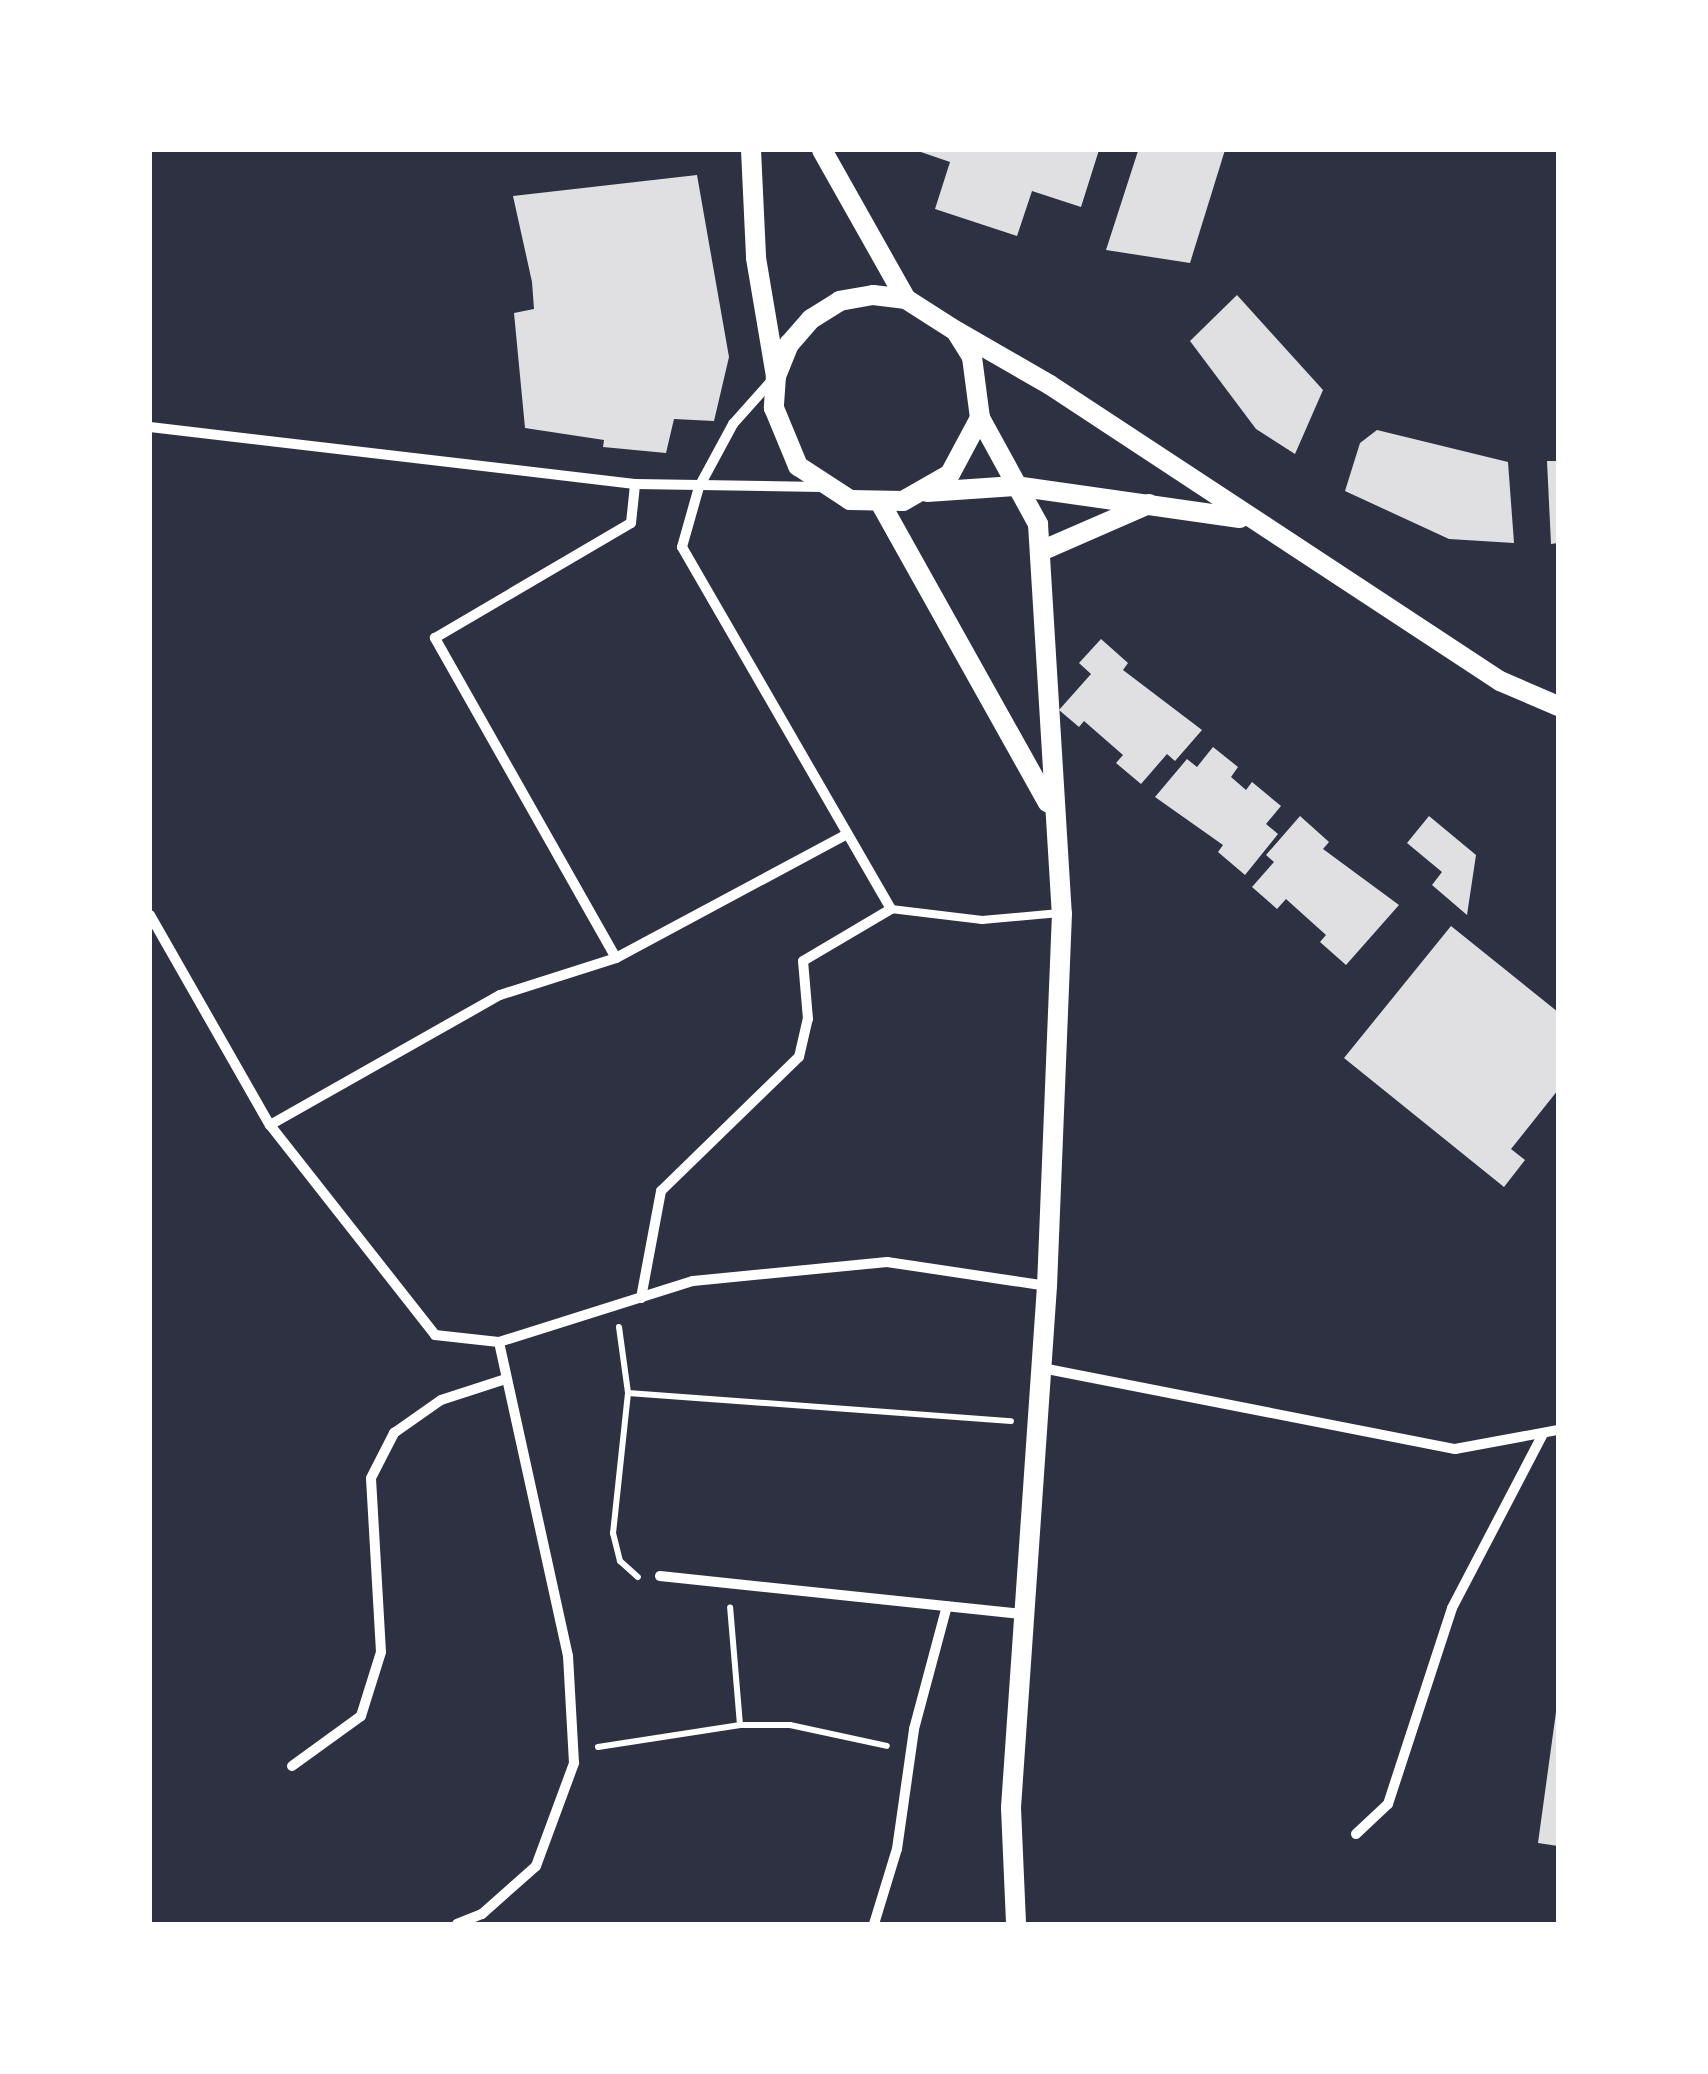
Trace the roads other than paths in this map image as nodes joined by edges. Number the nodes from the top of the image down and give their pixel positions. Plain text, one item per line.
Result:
1 (751, 150) edge
2 (822, 150) edge
3 (906, 299) junction
4 (956, 331) junction
5 (776, 376) junction
6 (980, 418) junction
7 (150, 427) edge
8 (635, 484) junction
9 (1015, 486) junction
10 (699, 487) junction
11 (822, 487) junction
12 (924, 492) junction
13 (1153, 503) junction
14 (881, 504) junction
15 (1247, 520) junction
16 (1041, 551) junction
17 (1558, 706) edge
18 (1051, 809) junction
19 (844, 836) junction
20 (891, 909) junction
21 (1062, 913) junction
22 (150, 915) edge
23 (616, 958) junction
24 (270, 1126) junction
25 (1048, 1286) junction
26 (641, 1298) junction
27 (498, 1342) junction
28 (1042, 1368) junction
29 (506, 1379) junction
30 (1558, 1430) edge
31 (1543, 1434) junction
32 (660, 1576) road end
33 (947, 1606) junction
34 (1022, 1614) junction
35 (292, 1766) dead end
36 (1356, 1834) dead end
37 (457, 1924) edge
38 (874, 1924) edge
39 (1016, 1924) edge

1 - 5 main road
2 - 3 main road
3 - 4 main road
3 - 5 main road
4 - 6 main road
4 - 15 main road
5 - 10 street
5 - 11 main road
6 - 9 main road
6 - 12 main road
7 - 8 street
8 - 10 street
8 - 23 street
9 - 12 main road
9 - 13 main road
9 - 16 main road
10 - 11 street
10 - 19 street
11 - 14 main road
12 - 14 main road
13 - 15 main road
13 - 16 main road
14 - 18 main road
15 - 17 main road
16 - 18 main road
18 - 21 main road
19 - 20 street
19 - 23 street
20 - 21 lane
20 - 26 street
21 - 25 main road
22 - 24 street
23 - 24 street
24 - 27 street
25 - 26 street
25 - 28 main road
26 - 27 street
27 - 29 street
28 - 31 street
28 - 34 main road
29 - 35 street
29 - 37 street
30 - 31 street
31 - 36 street
32 - 33 street
33 - 34 street
33 - 38 street
34 - 39 main road

